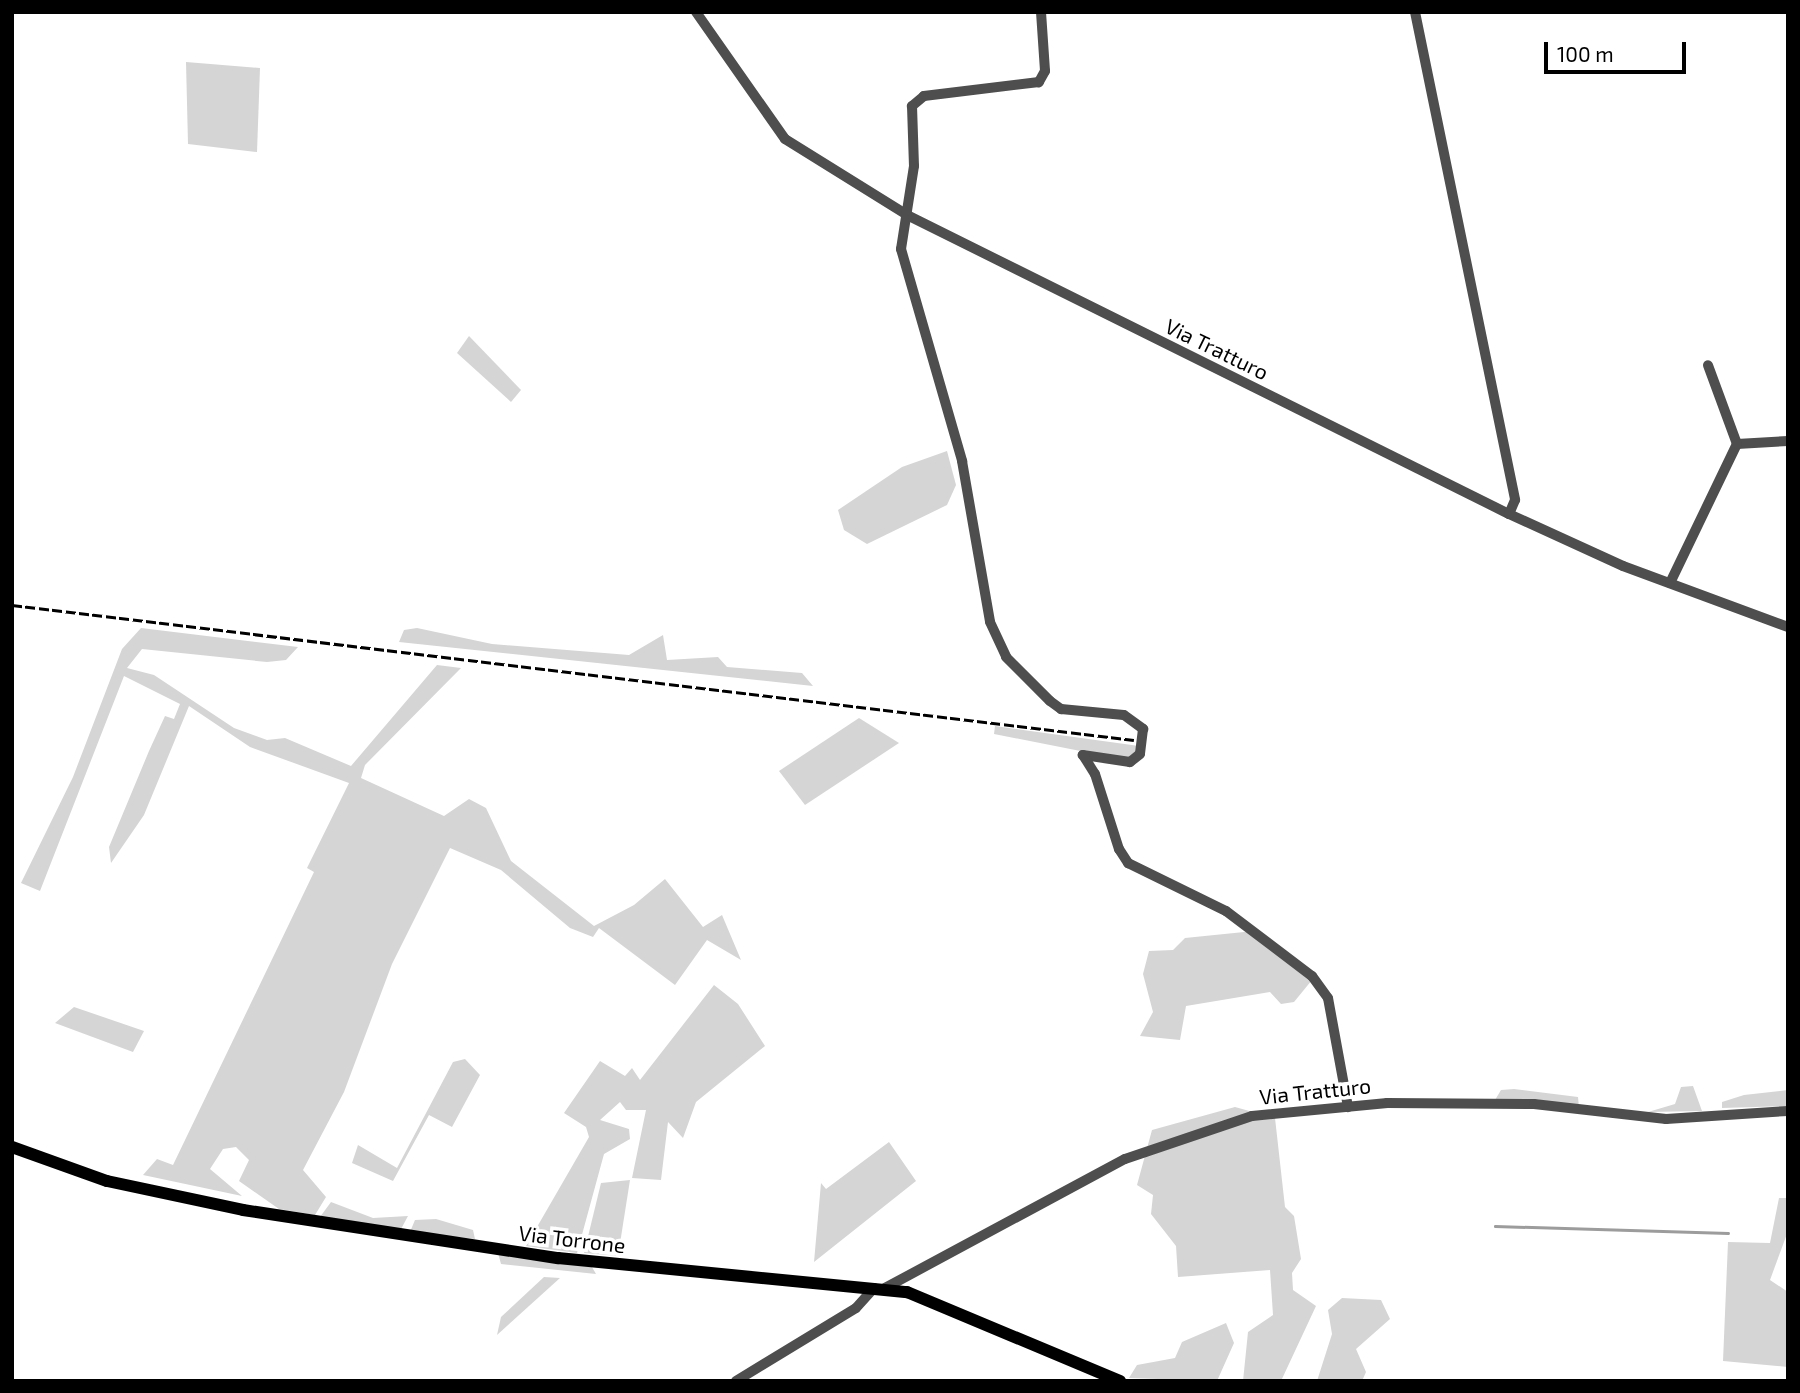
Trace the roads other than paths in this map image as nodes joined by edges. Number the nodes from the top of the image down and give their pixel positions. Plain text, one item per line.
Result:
1 (696, 12) edge
2 (1041, 12) edge
3 (1415, 12) edge
4 (907, 215) junction
5 (1707, 365) dead end
6 (1788, 440) edge
7 (1737, 444) junction
8 (1509, 514) junction
9 (1670, 583) junction
10 (1788, 627) edge
11 (1348, 1107) junction
12 (1788, 1111) edge
13 (12, 1147) edge
14 (880, 1288) junction
15 (736, 1381) edge
16 (1120, 1381) edge

1 - 4 street, Via Tratturo
2 - 4 street
3 - 8 street
4 - 8 street, Via Tratturo
4 - 11 street
5 - 7 street
6 - 7 street
7 - 9 street
8 - 9 street, Via Tratturo
9 - 10 street, Via Tratturo
11 - 12 street, Via Tratturo
11 - 14 street, Via Tratturo
13 - 14 main road, Via Torrone
14 - 15 street, Via Tratturo
14 - 16 main road, Via Torrone

